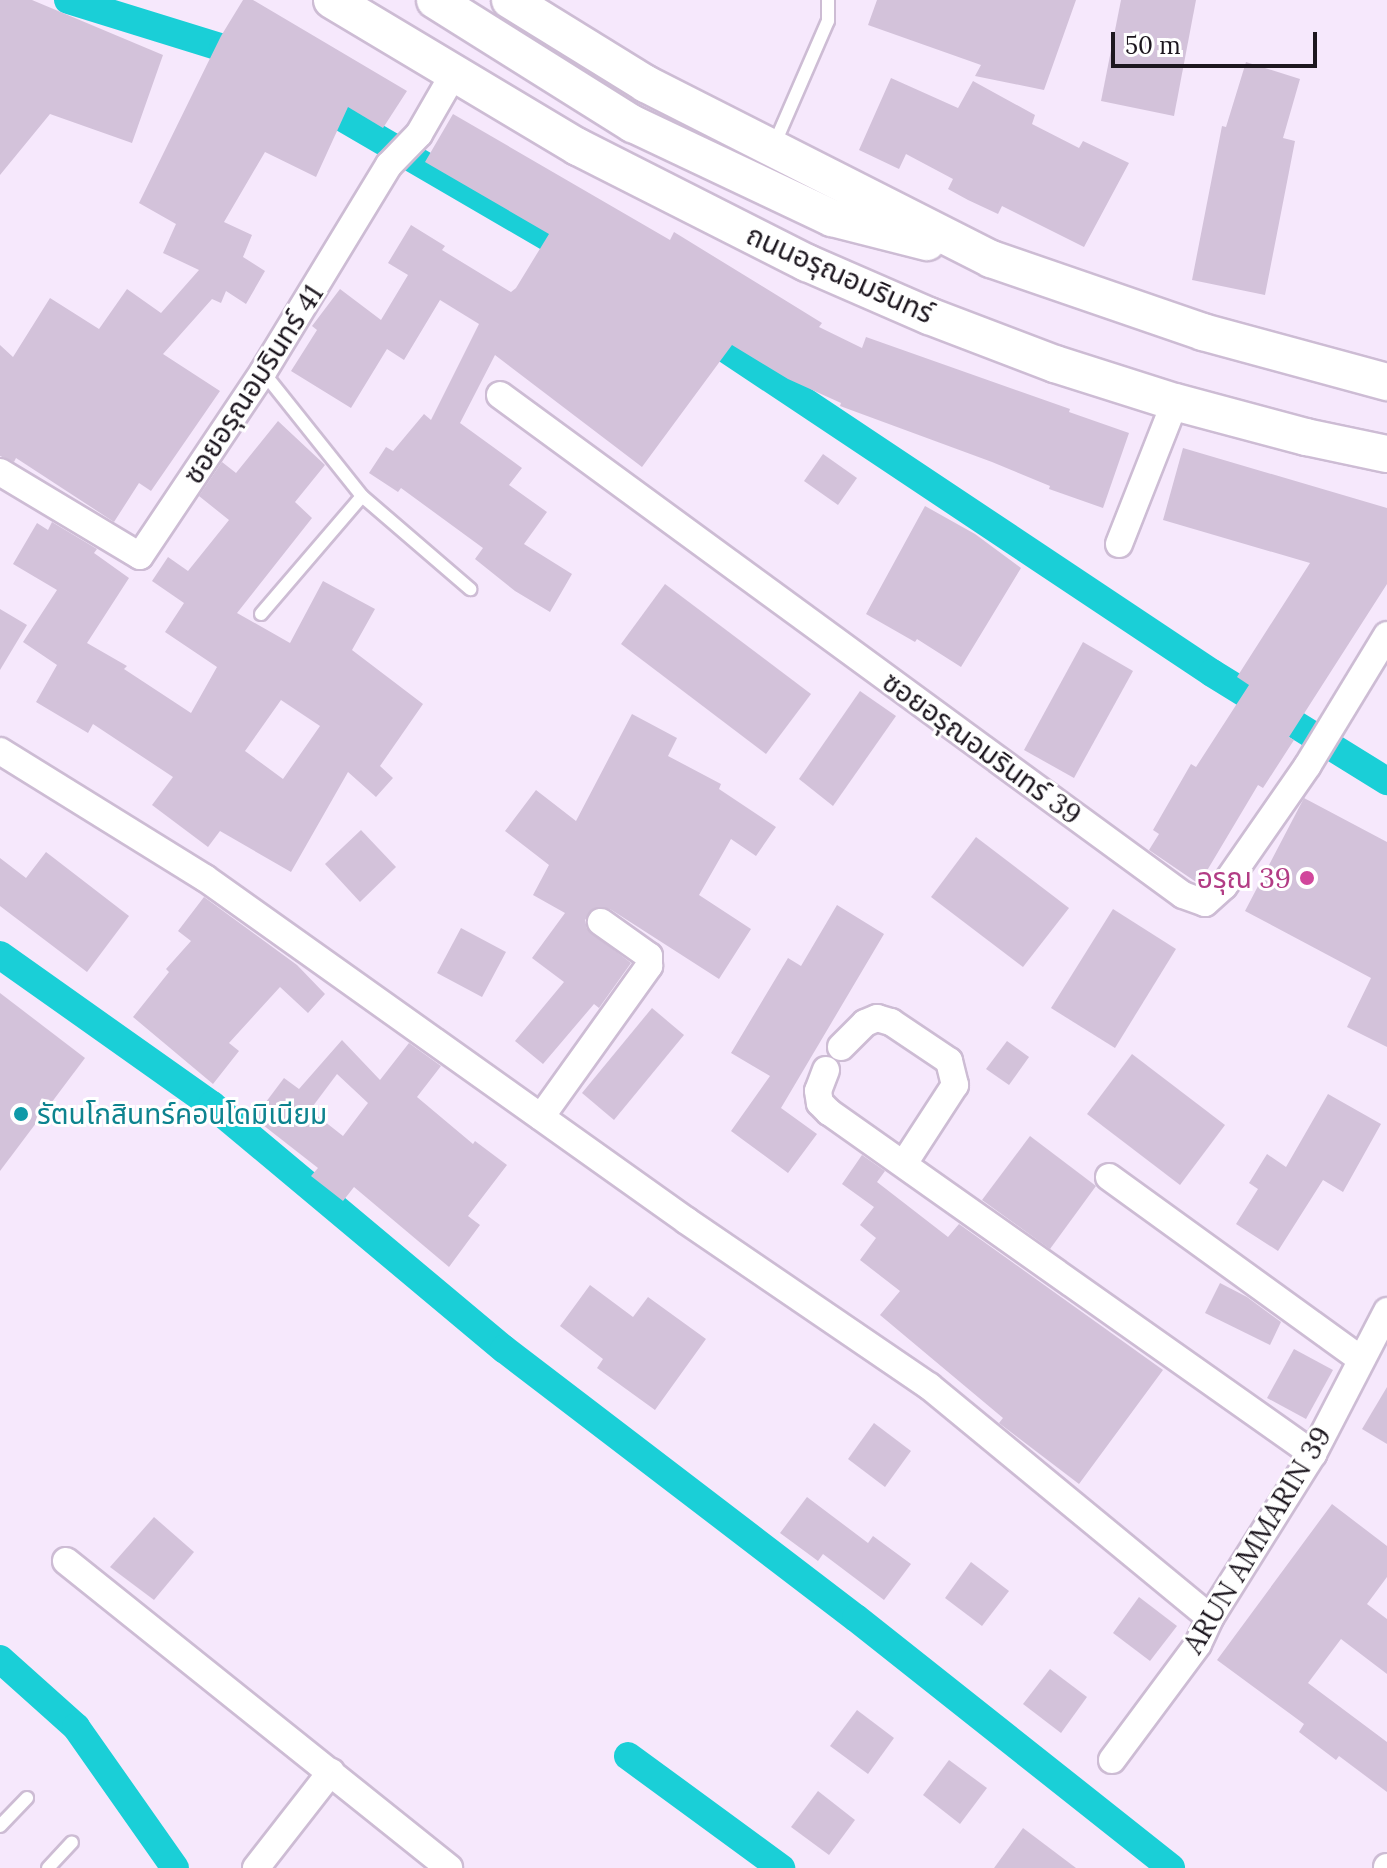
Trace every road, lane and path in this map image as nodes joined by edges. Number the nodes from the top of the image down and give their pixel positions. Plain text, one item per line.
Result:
1 (332, 0) edge
2 (435, 0) edge
3 (510, 0) edge
4 (828, 0) edge
5 (453, 75) junction
6 (772, 148) junction
7 (991, 259) junction
8 (263, 372) junction
9 (1387, 382) edge
10 (500, 395) dead end
11 (1175, 402) junction
12 (1387, 454) edge
13 (0, 472) edge
14 (362, 496) junction
15 (1119, 544) dead end
16 (470, 589) dead end
17 (261, 614) dead end
18 (1387, 635) edge
19 (0, 751) edge
20 (601, 922) dead end
21 (841, 1047) dead end
22 (826, 1070) dead end
23 (541, 1117) junction
24 (905, 1162) junction
25 (1109, 1177) dead end
26 (1387, 1311) edge
27 (1372, 1354) edge
28 (1313, 1454) junction
29 (66, 1561) dead end
30 (1210, 1618) junction
31 (1112, 1760) dead end
32 (331, 1772) junction
33 (27, 1798) dead end
34 (0, 1826) edge
35 (72, 1842) dead end
36 (48, 1868) edge
37 (256, 1868) edge
38 (449, 1868) edge

1 - 5 main road, ถนนอรุณอมรินทร์
2 - 7 main road
3 - 6 main road
4 - 6 lane
5 - 8 street, ซอยอรุณอมรินทร์ 41
5 - 11 main road, ถนนอรุณอมรินทร์
6 - 7 main road
7 - 9 main road
8 - 13 street, ซอยอรุณอมรินทร์ 41
8 - 14 lane
10 - 18 street, ซอยอรุณอมรินทร์ 39
11 - 12 main road, ถนนอรุณอมรินทร์
11 - 15 street
14 - 16 lane
14 - 17 lane
19 - 23 street
20 - 23 street
21 - 24 street
22 - 24 street
23 - 30 street
24 - 28 street
25 - 27 street
26 - 27 street, ARUN AMMARIN 39
27 - 28 street, ARUN AMMARIN 39
28 - 30 street, ARUN AMMARIN 39
29 - 32 street
30 - 31 street, ARUN AMMARIN 39
32 - 37 street
32 - 38 street
33 - 34 lane
35 - 36 lane

